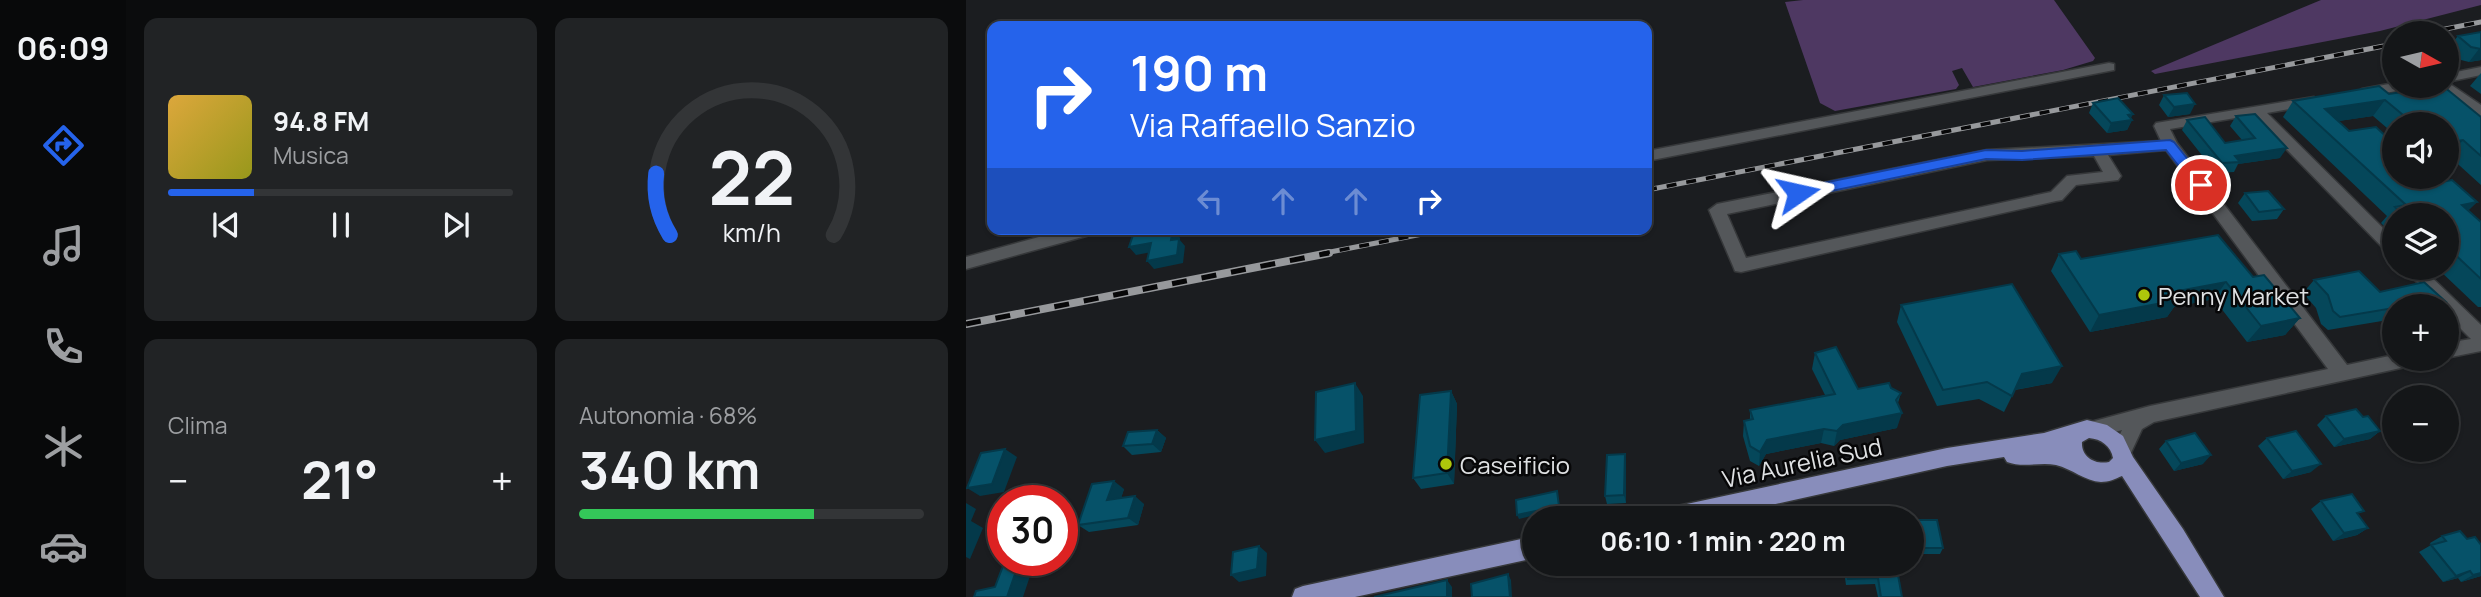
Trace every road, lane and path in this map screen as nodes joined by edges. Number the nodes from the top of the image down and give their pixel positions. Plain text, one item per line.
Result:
1 (2109, 67) dead end
2 (2481, 71) edge
3 (2459, 75) edge
4 (2382, 89) edge
5 (2459, 96) edge
6 (2258, 111) junction
7 (2481, 112) edge
8 (2170, 145) junction
9 (2098, 150) junction
10 (1652, 155) edge
11 (1069, 235) edge
12 (2382, 237) edge
13 (966, 263) edge
14 (2424, 280) edge
15 (2481, 337) edge
16 (2481, 344) edge
17 (2459, 348) edge
18 (2382, 366) edge
19 (2343, 374) junction
20 (2150, 414) junction
21 (2085, 431) junction
22 (2122, 456) junction
23 (1947, 457) junction
24 (2078, 461) junction
25 (2098, 473) junction
26 (1723, 506) edge
27 (2175, 536) junction
28 (1522, 550) edge
29 (1303, 597) edge
30 (2213, 597) edge

1 - 10 street
2 - 3 street
4 - 6 street
5 - 7 street
6 - 8 street
6 - 12 street
8 - 9 street
8 - 19 street
9 - 9 street
11 - 13 street
14 - 15 street
16 - 17 street
18 - 19 street, Via Aurelia Sud
19 - 20 street, Via Aurelia Sud
20 - 21 street, Via Aurelia Sud
20 - 22 street
21 - 22 main road
21 - 23 main road, Via Aurelia Sud
21 - 24 main road
22 - 25 main road
22 - 27 main road
23 - 24 main road, Via Aurelia Sud
23 - 26 main road, Via Aurelia Sud
24 - 25 main road, Via Aurelia Sud
25 - 27 main road, Via Aurelia Sud
27 - 30 main road
28 - 29 main road

